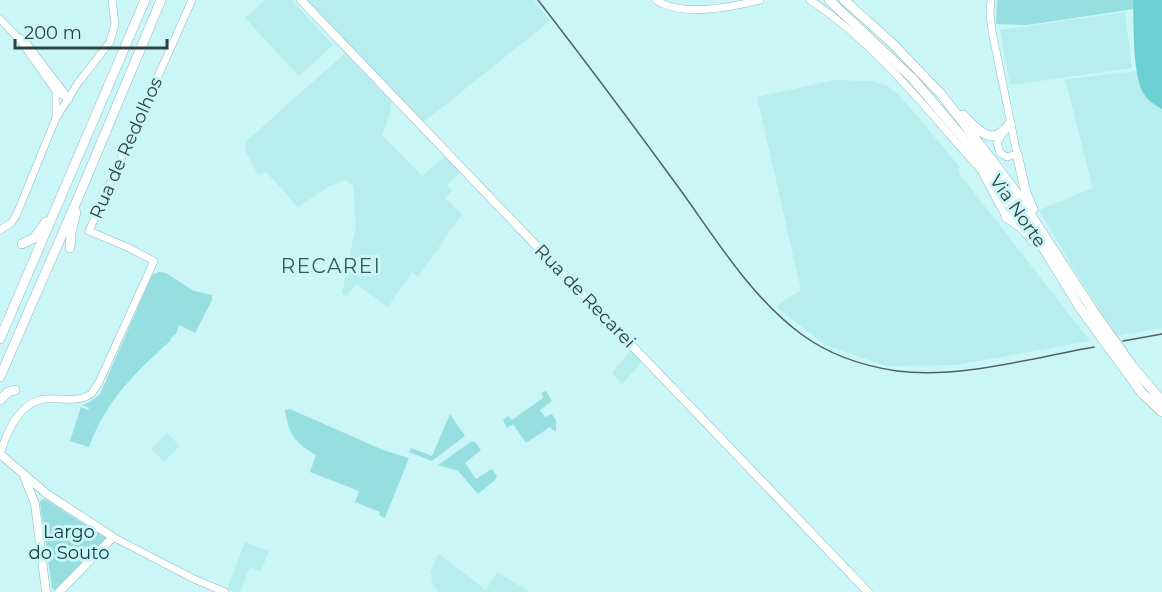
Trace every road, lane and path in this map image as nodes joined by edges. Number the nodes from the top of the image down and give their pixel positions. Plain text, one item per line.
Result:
1 (112, 0) edge
2 (145, 0) edge
3 (161, 0) edge
4 (192, 0) edge
5 (302, 0) edge
6 (656, 0) edge
7 (760, 0) edge
8 (810, 0) edge
9 (822, 0) edge
10 (830, 0) edge
11 (845, 0) edge
12 (991, 0) edge
13 (0, 19) edge
14 (852, 20) junction
15 (78, 83) junction
16 (58, 89) junction
17 (940, 94) junction
18 (69, 99) junction
19 (56, 118) junction
20 (1008, 125) junction
21 (1017, 154) junction
22 (64, 192) junction
23 (78, 198) junction
24 (1006, 217) joint
25 (0, 230) edge
26 (22, 244) dead end
27 (70, 248) dead end
28 (1061, 261) junction
29 (1062, 278) junction
30 (0, 339) edge
31 (0, 377) edge
32 (15, 390) dead end
33 (0, 400) edge
34 (1162, 401) edge
35 (1162, 412) edge
36 (0, 454) edge
37 (23, 475) junction
38 (47, 494) junction
39 (35, 504) junction
40 (113, 537) junction
41 (46, 592) edge
42 (59, 592) edge
43 (225, 592) edge
44 (868, 592) edge

1 - 15 street
2 - 22 highway
3 - 23 highway
4 - 36 street, Rua de Redolhos
5 - 44 main road, Rua de Recarei
6 - 7 street
8 - 24 street
9 - 14 highway
10 - 14 highway, Via Norte
11 - 17 highway, Via Norte
12 - 20 street
13 - 16 street
14 - 29 highway, Via Norte
15 - 16 street
15 - 18 street
16 - 18 street
16 - 19 street
17 - 20 highway
17 - 28 highway, Via Norte
18 - 19 street
19 - 25 street
20 - 21 street
20 - 21 street
21 - 28 highway
22 - 26 highway
22 - 30 highway
23 - 27 highway
23 - 31 highway
24 - 29 highway
28 - 34 highway, Via Norte
29 - 35 highway, Via Norte
32 - 33 highway
36 - 37 main road
37 - 38 main road
37 - 39 main road
38 - 39 main road
38 - 40 main road
39 - 41 main road
40 - 42 main road
40 - 43 street

